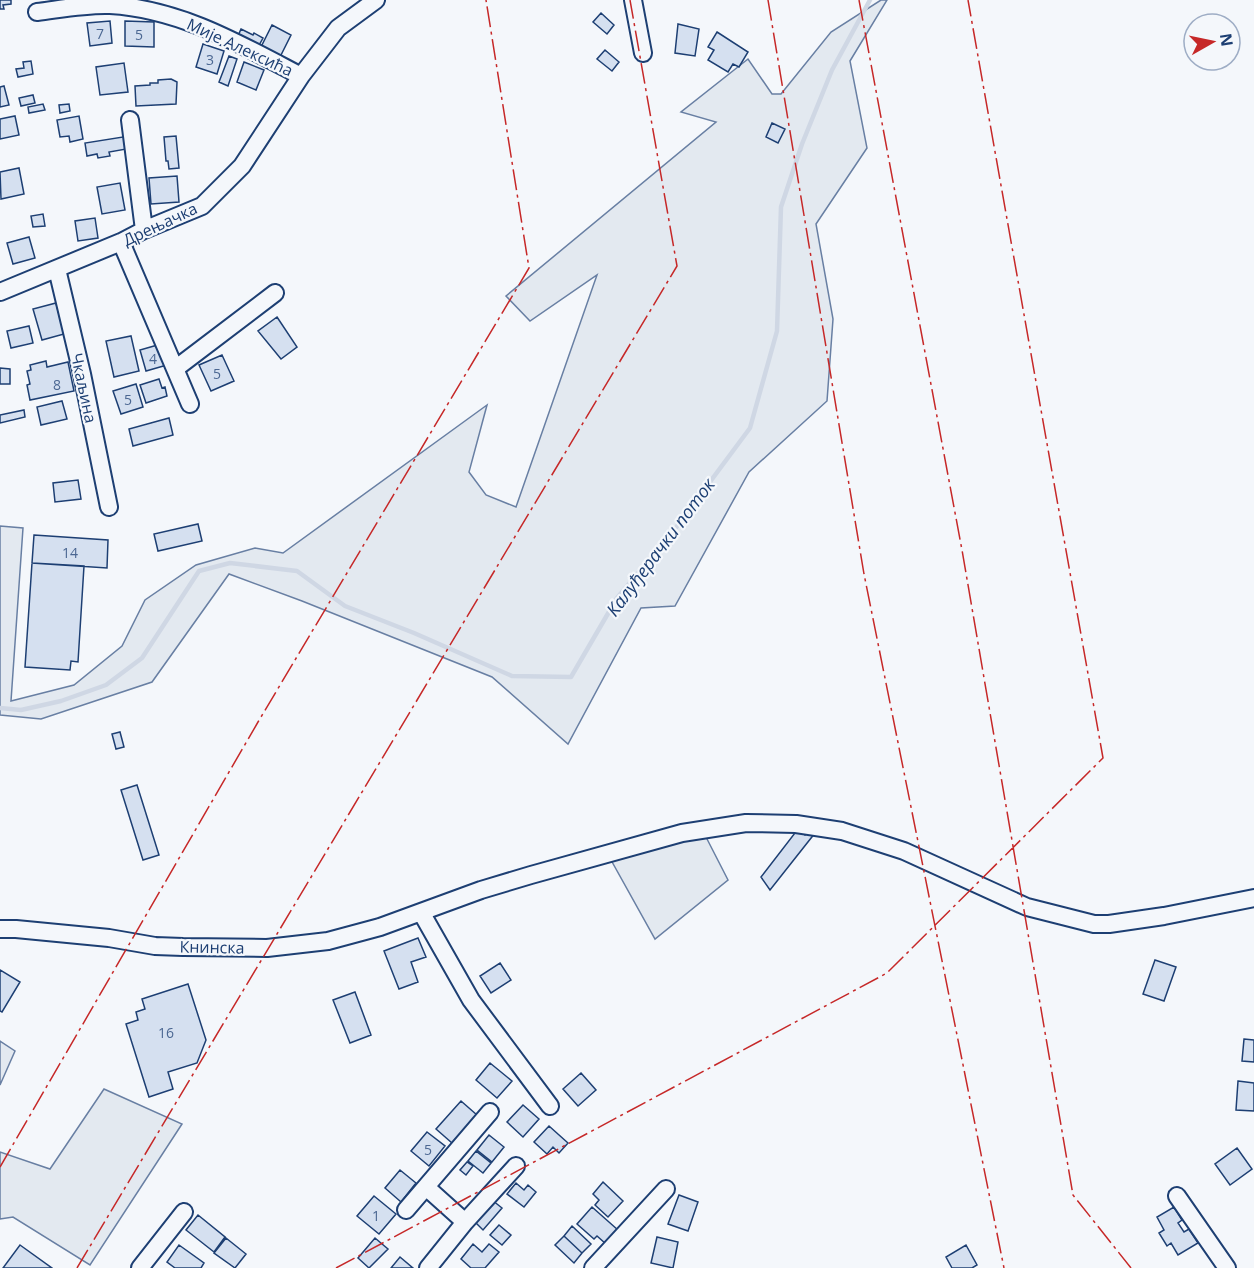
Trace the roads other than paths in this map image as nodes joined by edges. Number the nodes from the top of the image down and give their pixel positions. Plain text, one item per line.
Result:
1 (376, 0) edge
2 (633, 0) edge
3 (37, 12) dead end
4 (643, 53) dead end
5 (301, 76) junction
6 (130, 120) dead end
7 (144, 230) junction
8 (122, 242) junction
9 (57, 269) junction
10 (0, 292) edge
11 (275, 293) dead end
12 (175, 369) junction
13 (190, 404) dead end
14 (109, 507) dead end
15 (1254, 898) edge
16 (421, 912) junction
17 (0, 929) edge
18 (550, 1106) dead end
19 (490, 1112) dead end
20 (516, 1166) dead end
21 (426, 1187) junction
22 (666, 1189) dead end
23 (1177, 1196) dead end
24 (406, 1210) dead end
25 (184, 1212) dead end
26 (465, 1222) junction
27 (140, 1268) edge
28 (428, 1268) edge
29 (593, 1268) edge
30 (1227, 1268) edge

1 - 5 street, Дрењачка
2 - 4 street
3 - 5 street, Мије Алексића
5 - 7 street, Дрењачка
6 - 7 street
7 - 8 street, Дрењачка
8 - 9 street, Дрењачка
8 - 12 street
9 - 10 street, Дрењачка
9 - 14 street, Чкаљина
11 - 12 street
12 - 13 street
15 - 16 street, Книнска
16 - 17 street, Книнска
16 - 18 street
19 - 21 street
20 - 26 street
21 - 24 street
21 - 26 street
22 - 29 street
23 - 30 street
25 - 27 street
26 - 28 street

